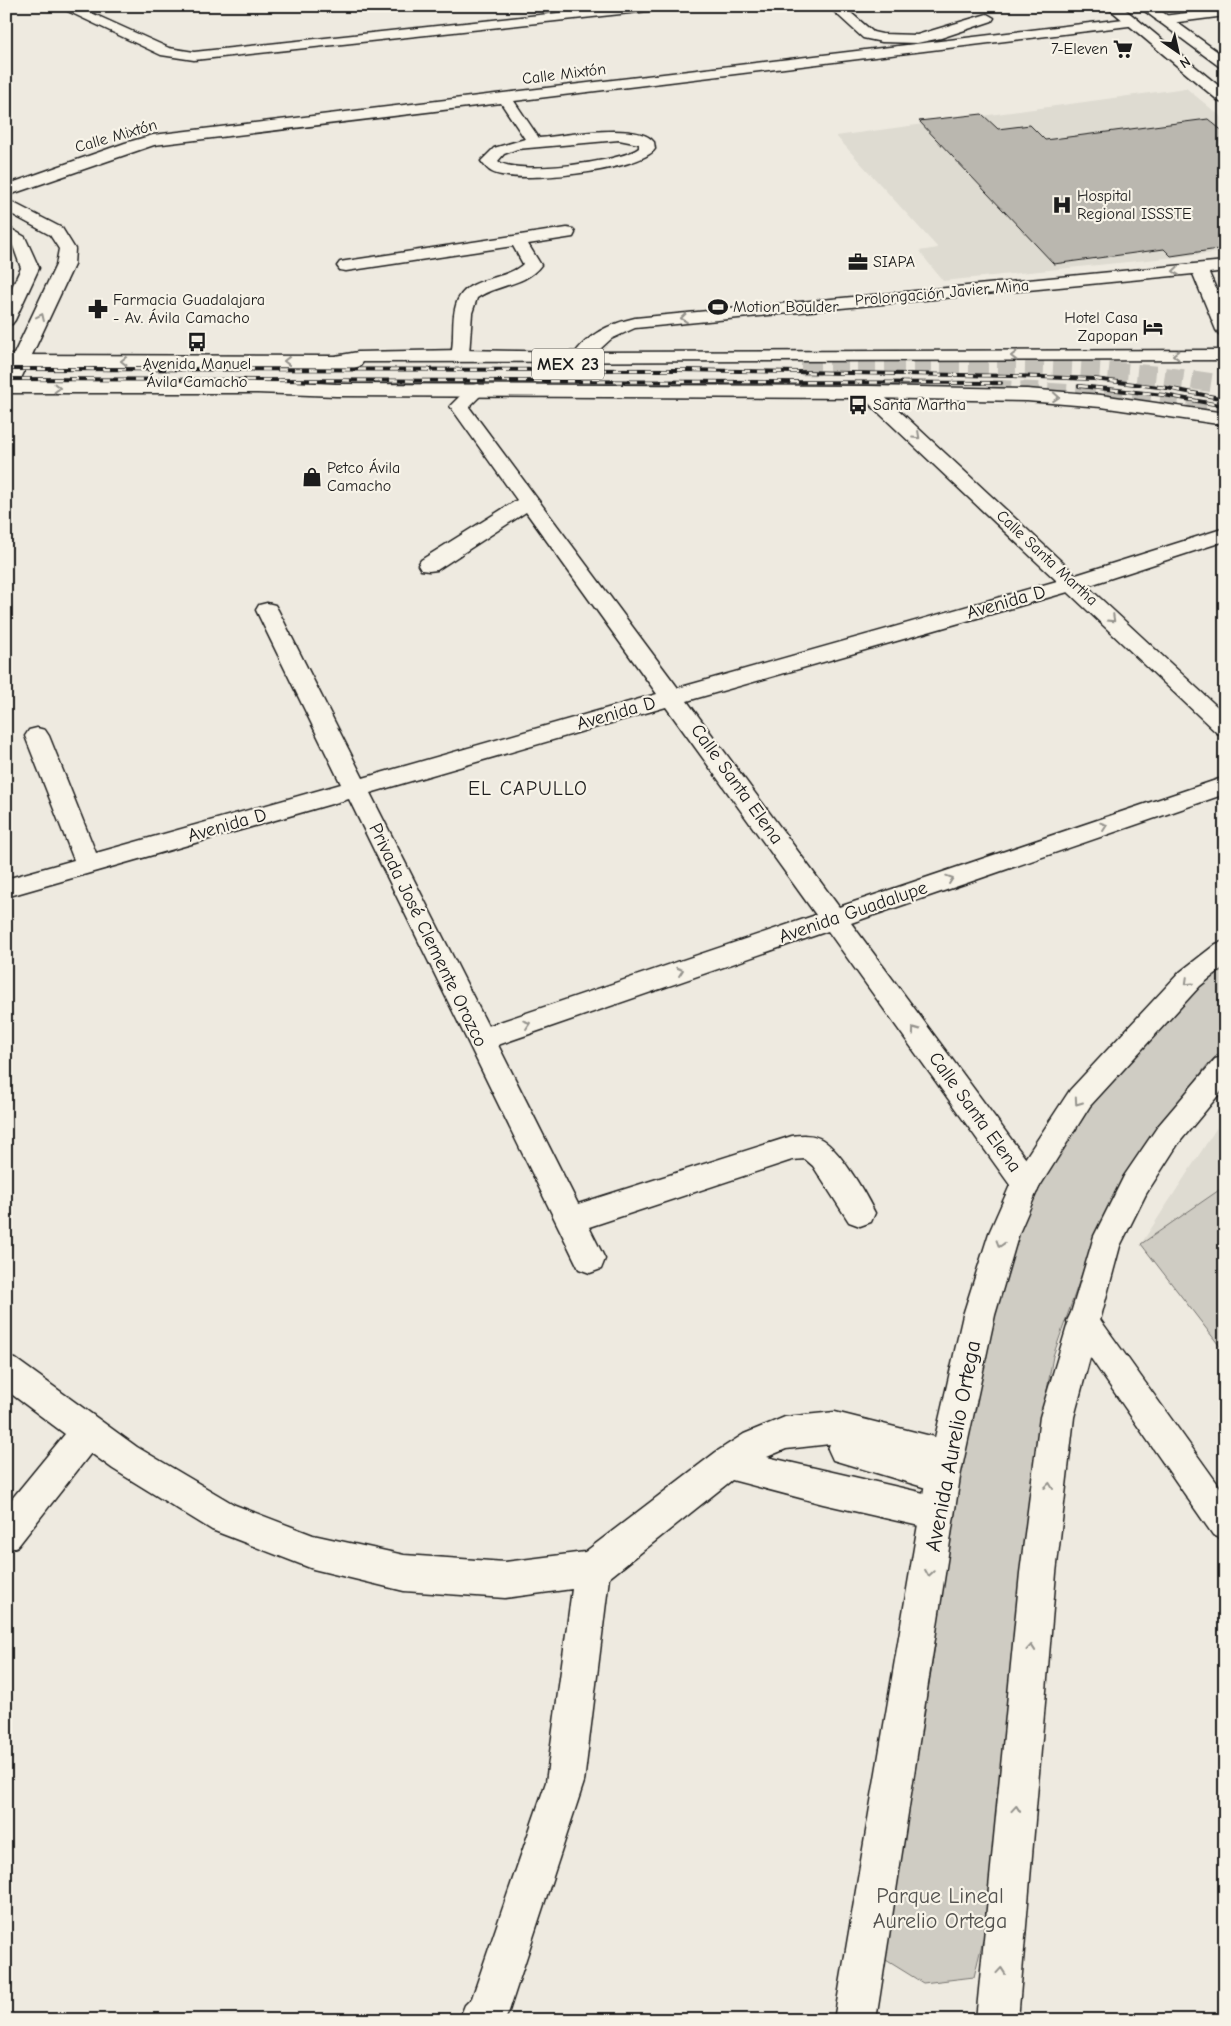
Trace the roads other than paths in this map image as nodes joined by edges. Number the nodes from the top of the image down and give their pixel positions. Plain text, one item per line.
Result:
1 (658, 6) edge
2 (835, 6) edge
3 (1113, 6) edge
4 (1145, 6) edge
5 (65, 7) edge
6 (1225, 12) edge
7 (987, 18) dead end
8 (1163, 20) junction
9 (1132, 22) junction
10 (1225, 64) edge
11 (1225, 78) edge
12 (505, 98) junction
13 (1225, 99) edge
14 (535, 143) junction
15 (6, 191) edge
16 (6, 204) edge
17 (6, 231) edge
18 (567, 232) dead end
19 (518, 240) junction
20 (346, 266) dead end
21 (1225, 266) edge
22 (1199, 269) junction
23 (6, 320) edge
24 (1225, 330) edge
25 (460, 355) junction
26 (1225, 355) edge
27 (850, 356) junction
28 (581, 357) junction
29 (13, 361) edge
30 (336, 362) junction
31 (801, 366) tunnel mouth
32 (803, 386) tunnel mouth
33 (257, 387) junction
34 (7, 388) edge
35 (477, 390) junction
36 (859, 392) junction
37 (1225, 419) edge
38 (529, 500) junction
39 (1225, 534) edge
40 (429, 566) dead end
41 (1074, 583) junction
42 (268, 610) dead end
43 (673, 697) junction
44 (1225, 727) edge
45 (37, 736) dead end
46 (1225, 784) edge
47 (356, 788) junction
48 (88, 864) junction
49 (6, 888) edge
50 (834, 919) junction
51 (1225, 950) edge
52 (481, 1040) junction
53 (1225, 1067) edge
54 (1026, 1183) junction
55 (860, 1213) dead end
56 (570, 1220) junction
57 (590, 1259) dead end
58 (1083, 1321) junction
59 (6, 1371) edge
60 (90, 1430) junction
61 (728, 1463) junction
62 (945, 1466) junction
63 (937, 1513) junction
64 (1225, 1523) edge
65 (6, 1534) edge
66 (592, 1569) junction
67 (480, 2020) edge
68 (854, 2020) edge
69 (997, 2020) edge

1 - 5 street
2 - 7 street
3 - 9 street
4 - 8 street
6 - 8 street
8 - 10 street
8 - 11 street
9 - 12 street, Calle Mixtón
9 - 13 street
12 - 14 street
12 - 15 street, Calle Mixtón
14 - 14 street
29 -> 16 street
17 - 23 street
18 - 19 street
19 - 20 street
19 - 25 street
21 - 22 street, Prolongación Javier Mina
22 - 24 street
22 -> 28 street, Prolongación Javier Mina
25 - 28 street
25 - 30 street
26 -> 27 street
27 - 28 street
27 - 36 street
30 -> 29 street, MEX 23
29 - 34 street
30 - 31 street, MEX 23
32 - 33 street, MEX 23
34 -> 33 street, MEX 23
33 - 35 street
35 - 36 street
35 - 38 street, Calle Santa Elena
36 -> 37 street
36 -> 41 street, Calle Santa Martha
38 - 40 street
38 - 43 street, Calle Santa Elena
39 - 41 street, Avenida D
41 - 43 street, Avenida D
41 -> 44 street, Calle Santa Martha
42 - 47 street, Privada José Clemente Orozco
43 - 47 street, Avenida D
43 - 50 street, Calle Santa Elena
45 - 48 street
50 -> 46 street, Avenida Guadalupe
47 - 48 street, Avenida D
47 - 52 street, Privada José Clemente Orozco
48 - 49 street, Avenida D
52 -> 50 street, Avenida Guadalupe
54 -> 50 street, Calle Santa Elena
51 -> 54 street, Avenida Aurelio Ortega
52 - 56 street, Privada José Clemente Orozco
53 - 58 street
54 -> 62 street, Avenida Aurelio Ortega
55 - 56 street
56 - 57 street, Privada José Clemente Orozco
58 - 64 street
69 -> 58 street
59 - 60 street
60 - 65 street
60 - 66 street
61 - 62 street
61 - 63 street
61 - 66 street
62 - 63 street, Avenida Aurelio Ortega
63 -> 68 street, Avenida Aurelio Ortega
66 - 67 street

